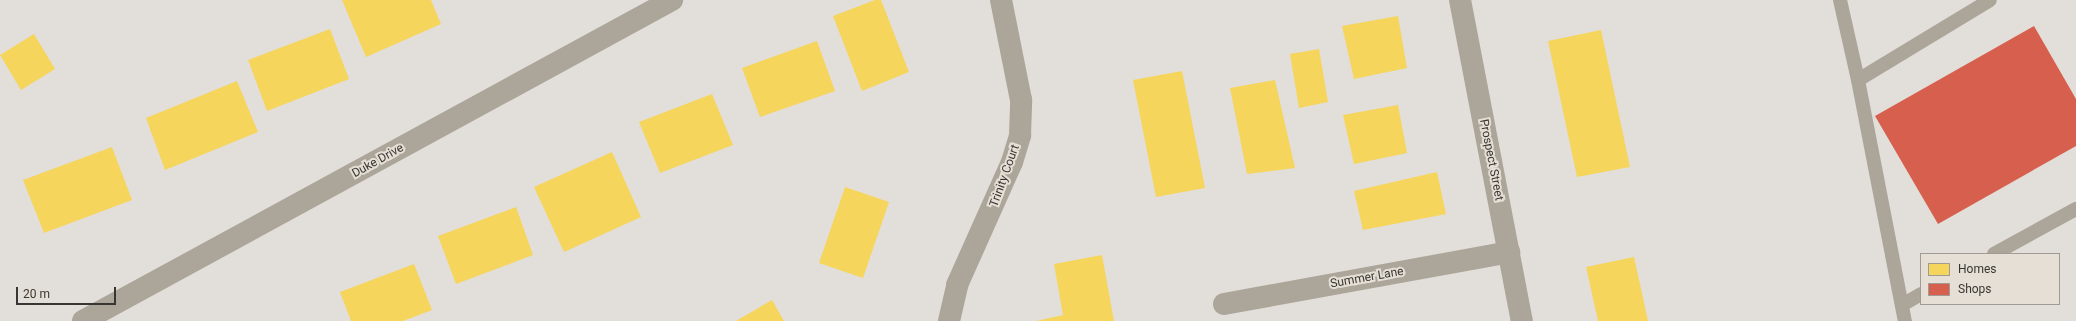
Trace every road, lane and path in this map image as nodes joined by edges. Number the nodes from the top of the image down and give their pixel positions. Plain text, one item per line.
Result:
1 (672, 0) edge
2 (1001, 0) edge
3 (1460, 0) edge
4 (1840, 0) edge
5 (1990, 0) edge
6 (1858, 80) junction
7 (2076, 209) edge
8 (1509, 252) junction
9 (1996, 253) edge
10 (1920, 295) edge
11 (1224, 304) dead end
12 (1902, 305) junction
13 (83, 321) edge
14 (949, 321) edge
15 (1522, 321) edge
16 (1905, 321) edge

1 - 13 street, Duke Drive
2 - 14 street, Trinity Court
3 - 8 street, Prospect Street
4 - 6 lane
5 - 6 lane
6 - 12 lane
7 - 9 lane
8 - 11 street, Summer Lane
8 - 15 street, Prospect Street
10 - 12 lane
12 - 16 lane

